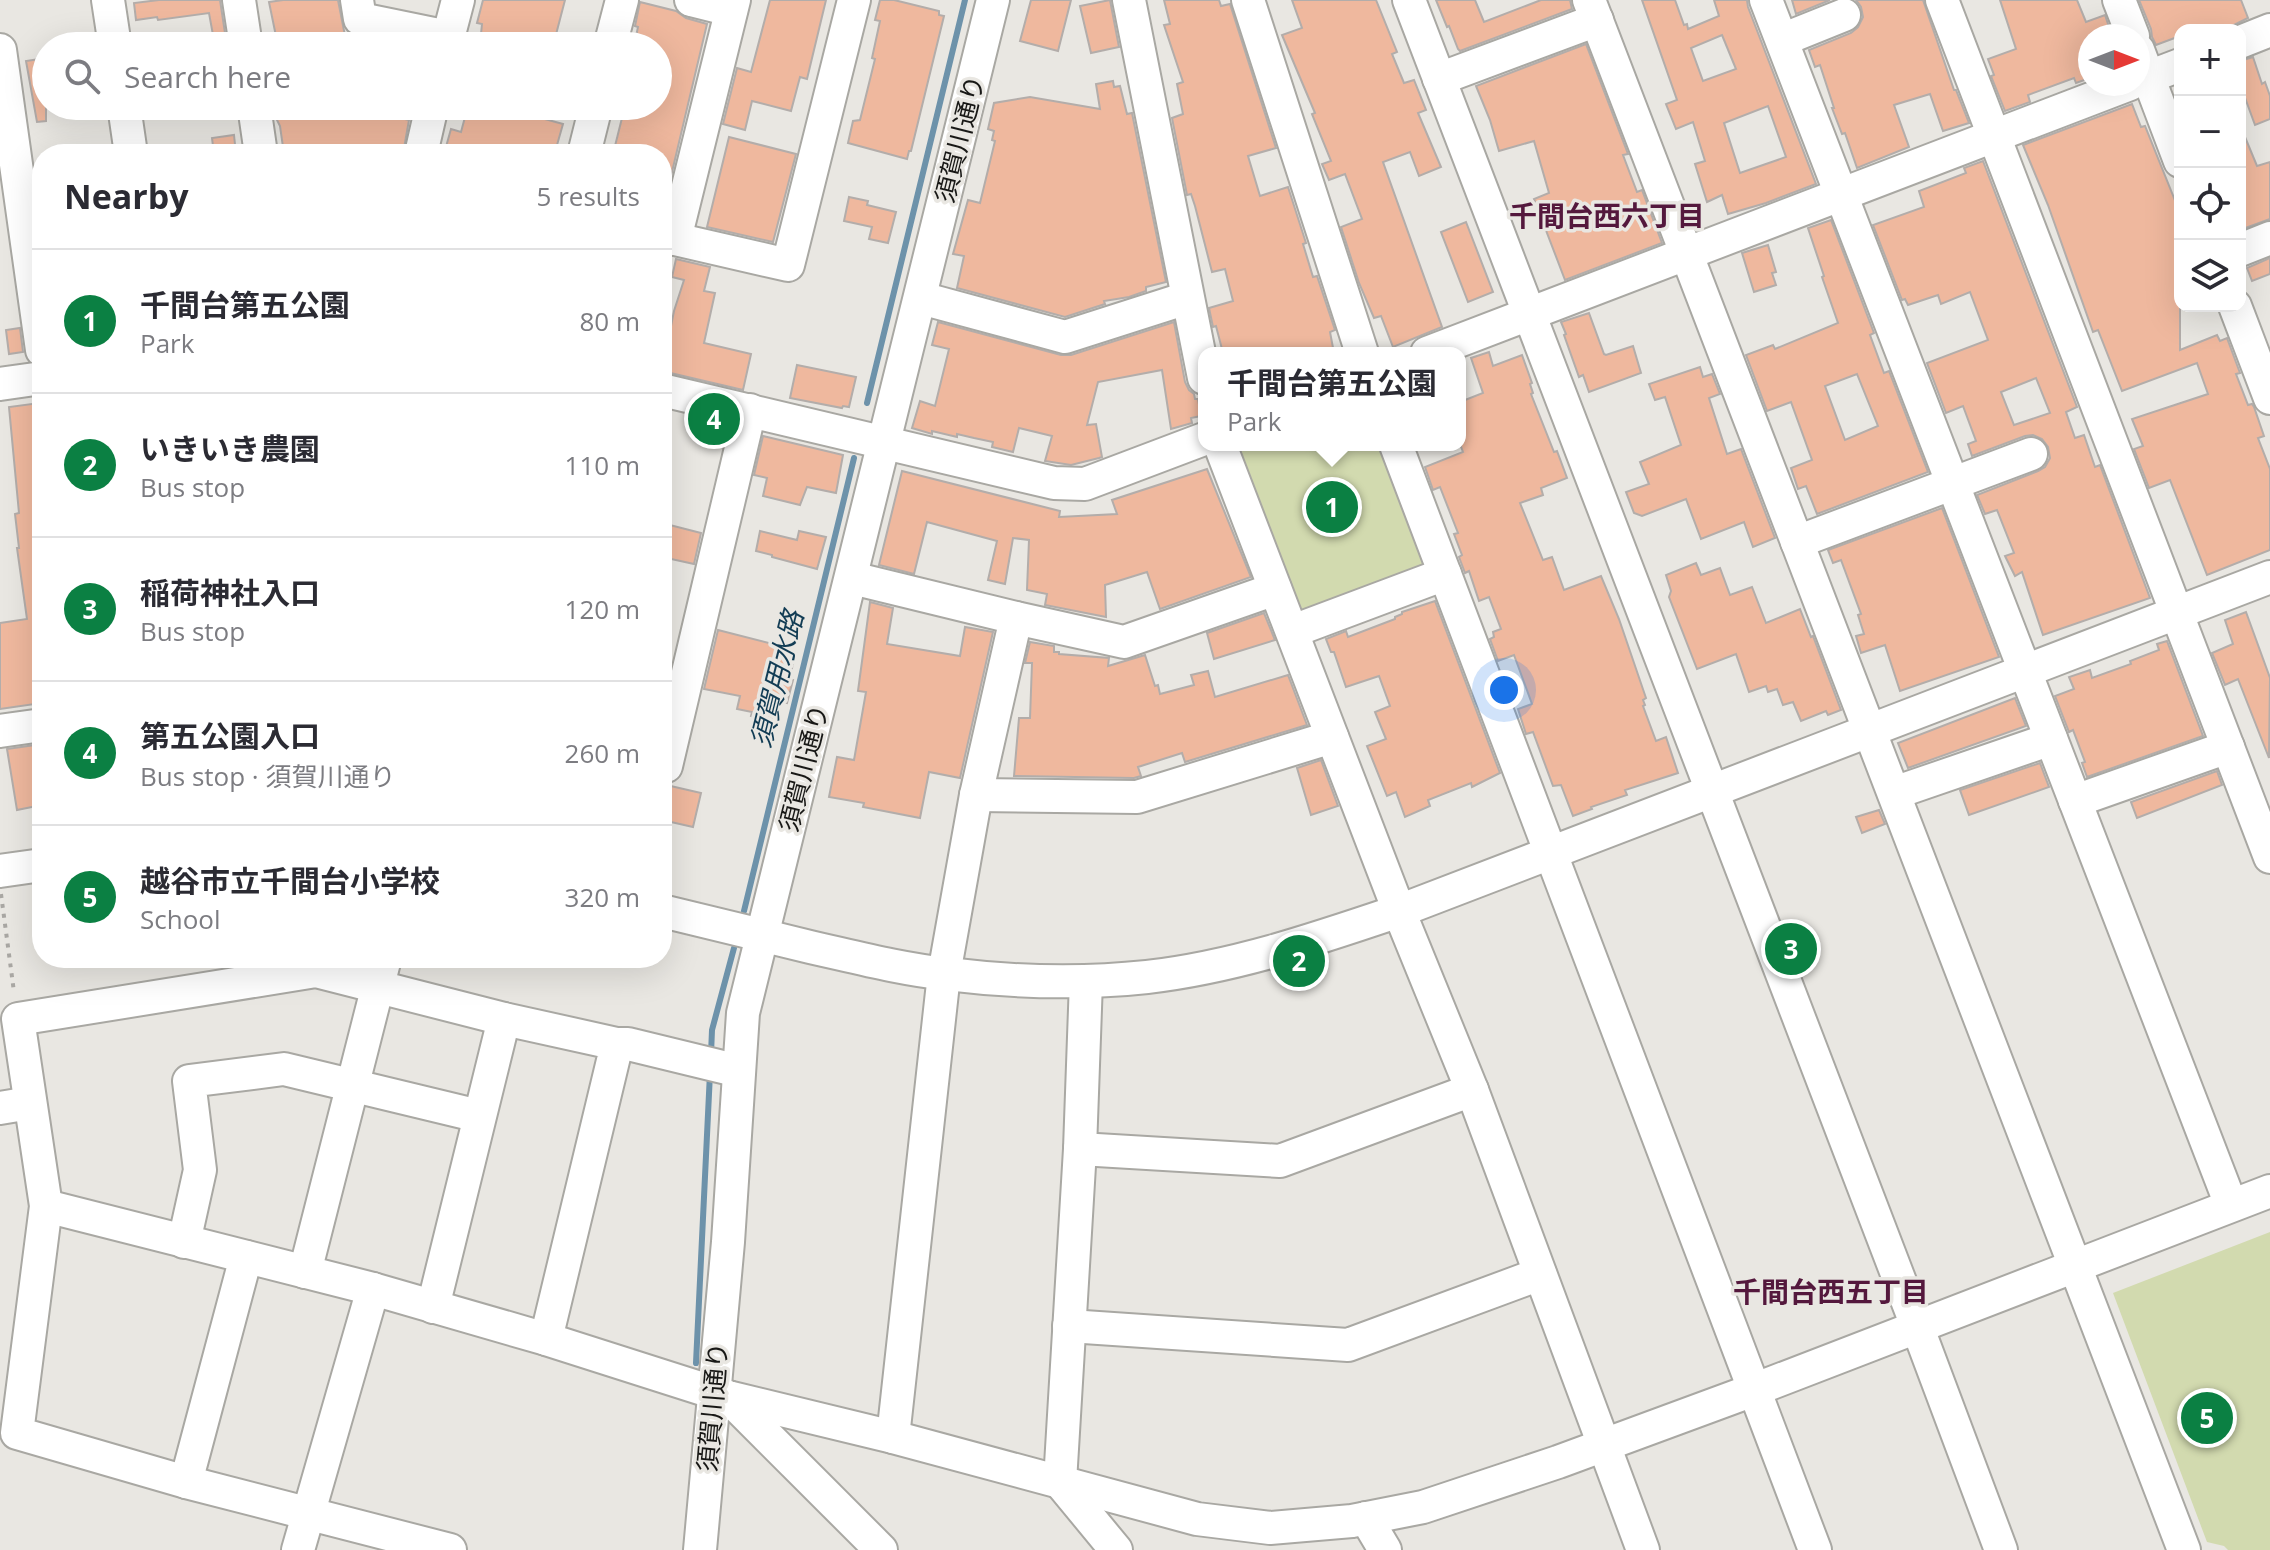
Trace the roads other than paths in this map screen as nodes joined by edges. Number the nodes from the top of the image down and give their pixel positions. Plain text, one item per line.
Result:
1 (108, 0) edge
2 (239, 0) edge
3 (357, 0) edge
4 (458, 0) edge
5 (622, 0) edge
6 (691, 0) edge
7 (854, 0) edge
8 (993, 0) edge
9 (1129, 0) edge
10 (1248, 0) edge
11 (1409, 0) edge
12 (1766, 0) edge
13 (1942, 0) edge
14 (2119, 0) edge
15 (732, 5) edge
16 (1593, 10) edge
17 (1844, 15) dead end
18 (2128, 24) edge
19 (2270, 30) edge
20 (113, 32) edge
21 (244, 32) edge
22 (409, 32) edge
23 (450, 32) edge
24 (614, 32) edge
25 (1782, 40) junction
26 (2246, 40) edge
27 (0, 50) edge
28 (2174, 66) edge
29 (2150, 71) edge
30 (1439, 79) junction
31 (2086, 96) edge
32 (2150, 96) edge
33 (126, 120) edge
34 (256, 120) edge
35 (429, 120) edge
36 (592, 120) edge
37 (1994, 136) junction
38 (130, 144) edge
39 (260, 144) edge
40 (423, 144) edge
41 (586, 144) edge
42 (2174, 148) edge
43 (1841, 195) junction
44 (672, 222) edge
45 (672, 238) edge
46 (2270, 238) edge
47 (2246, 248) edge
48 (1687, 254) junction
49 (32, 279) edge
50 (921, 298) junction
51 (1187, 298) junction
52 (2237, 312) edge
53 (1529, 315) junction
54 (1360, 347) edge
55 (1443, 347) edge
56 (1198, 350) edge
57 (32, 379) edge
58 (0, 384) edge
59 (672, 392) edge
60 (2270, 398) edge
61 (750, 410) junction
62 (885, 441) junction
63 (1198, 441) edge
64 (1222, 451) edge
65 (1398, 451) edge
66 (2031, 454) dead end
67 (1952, 484) junction
68 (1797, 542) junction
69 (1445, 574) junction
70 (2270, 577) edge
71 (852, 578) junction
72 (1275, 589) junction
73 (2177, 613) junction
74 (1016, 618) junction
75 (1293, 631) junction
76 (2025, 671) junction
77 (32, 726) edge
78 (1869, 730) junction
79 (0, 731) edge
80 (1332, 737) junction
81 (2051, 739) junction
82 (672, 741) edge
83 (2228, 747) junction
84 (1711, 791) junction
85 (1894, 793) junction
86 (976, 795) junction
87 (2075, 801) junction
88 (2268, 846) edge
89 (1551, 852) junction
90 (32, 866) edge
91 (0, 871) edge
92 (1399, 911) junction
93 (672, 913) edge
94 (762, 935) junction
95 (382, 972) edge
96 (944, 974) junction
97 (1086, 981) junction
98 (504, 1019) junction
99 (617, 1044) junction
100 (739, 1071) junction
101 (354, 1085) junction
102 (1472, 1090) junction
103 (15, 1106) edge
104 (479, 1116) junction
105 (1080, 1149) junction
106 (2270, 1191) edge
107 (2231, 1205) junction
108 (46, 1206) junction
109 (184, 1242) junction
110 (246, 1257) junction
111 (2074, 1265) junction
112 (305, 1272) junction
113 (1540, 1274) junction
114 (373, 1289) junction
115 (433, 1307) junction
116 (1069, 1326) junction
117 (1917, 1326) junction
118 (546, 1339) junction
119 (1756, 1389) junction
120 (722, 1394) junction
121 (893, 1437) junction
122 (1604, 1445) junction
123 (186, 1482) junction
124 (1060, 1482) junction
125 (309, 1514) junction
126 (1366, 1518) junction
127 (298, 1550) edge
128 (450, 1550) edge
129 (700, 1550) edge
130 (881, 1550) edge
131 (1116, 1550) edge
132 (1385, 1550) edge
133 (1643, 1550) edge
134 (1815, 1550) edge
135 (2001, 1550) edge
136 (2184, 1550) edge

1 - 20 street
2 - 21 street
3 - 22 street
4 - 23 street
5 - 24 street
6 - 15 street
7 - 45 street
8 - 50 street, 須賀川通り
9 - 51 street
10 - 54 street
11 - 30 street
12 - 25 street
13 - 37 street
14 - 18 street
15 - 44 street
16 - 30 street
16 - 48 street
17 - 25 street
19 - 26 street
25 - 43 street
27 - 49 street
28 - 29 street
30 - 53 street
31 - 37 street
32 - 42 street
33 - 38 street
34 - 39 street
35 - 40 street
36 - 41 street
37 - 43 street
37 - 73 street
43 - 48 street
43 - 67 street
46 - 47 street
48 - 53 street
48 - 68 street
50 - 51 street
50 - 62 street, 須賀川通り
51 - 56 street
52 - 60 street
53 - 55 street
53 - 84 street
57 - 58 street
59 - 61 street
61 - 62 street
61 - 82 street
62 - 63 street
62 - 71 street, 須賀川通り
64 - 72 street
65 - 69 street
66 - 67 street
67 - 68 street
67 - 76 street
68 - 78 street
69 - 75 street
69 - 89 street
70 - 73 street
71 - 74 street
71 - 94 street, 須賀川通り
72 - 74 street
72 - 75 street
73 - 76 street
73 - 83 street
74 - 86 street
75 - 80 street
76 - 78 street
76 - 81 street
77 - 79 street
78 - 84 street
78 - 85 street
80 - 86 street
80 - 92 street
81 - 85 street
81 - 87 street
83 - 87 street
83 - 88 street
84 - 89 street
84 - 117 street
85 - 111 street
86 - 96 street
87 - 107 street
89 - 92 street
89 - 119 street
90 - 91 street
92 - 97 street
92 - 102 street
93 - 94 street
94 - 96 street
94 - 100 street, 須賀川通り
95 - 98 street
95 - 101 street
95 - 103 street
96 - 97 street
96 - 121 street
97 - 105 street
98 - 99 street
98 - 104 street
99 - 100 street
99 - 118 street
100 - 120 street, 須賀川通り
101 - 104 street
101 - 109 street
101 - 112 street
102 - 105 street
102 - 113 street
103 - 108 street
104 - 115 street
105 - 116 street
106 - 107 street
107 - 111 street
108 - 109 street
108 - 123 street
109 - 110 street
110 - 112 street
110 - 123 street
111 - 117 street
111 - 136 street
112 - 114 street
113 - 116 street
113 - 122 street
114 - 115 street
114 - 125 street
115 - 118 street
116 - 124 street
117 - 119 street
117 - 135 street
118 - 120 street
119 - 122 street
119 - 134 street
120 - 121 street
120 - 129 street, 須賀川通り
120 - 130 street
121 - 124 street
122 - 126 street
122 - 133 street
123 - 125 street
124 - 126 street
124 - 131 street
125 - 127 street
125 - 128 street
126 - 132 street

